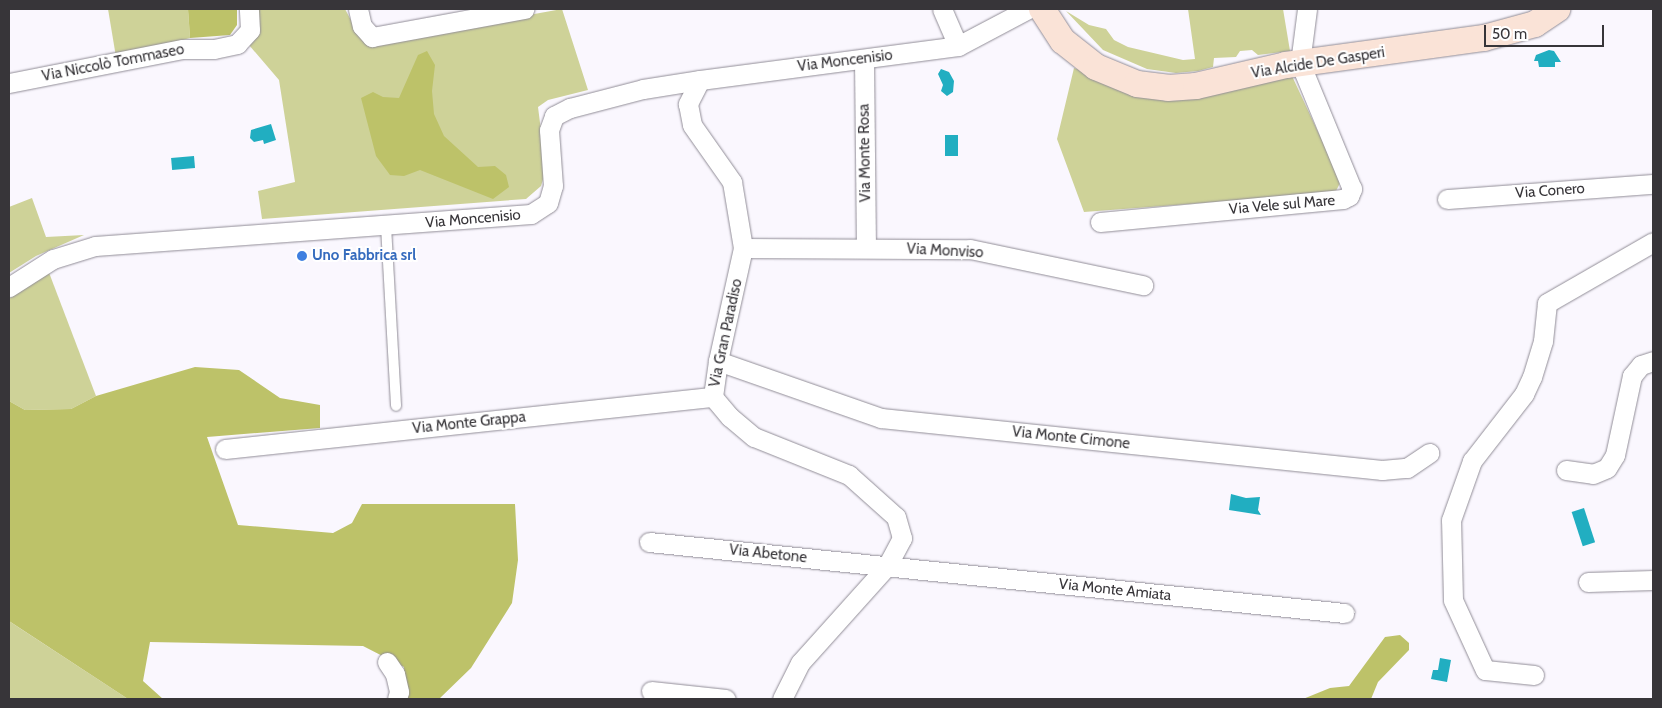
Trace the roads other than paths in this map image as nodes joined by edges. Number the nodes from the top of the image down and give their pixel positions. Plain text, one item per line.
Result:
1 (249, 9) edge
2 (524, 9) edge
3 (942, 9) edge
4 (1014, 9) edge
5 (1028, 9) edge
6 (1042, 9) edge
7 (1307, 9) edge
8 (1557, 9) edge
9 (360, 17) edge
10 (1000, 25) junction
11 (958, 46) junction
12 (864, 59) junction
13 (1300, 63) junction
14 (700, 80) junction
15 (9, 84) edge
16 (1653, 184) edge
17 (1447, 199) dead end
18 (1100, 222) dead end
19 (386, 226) junction
20 (1653, 242) edge
21 (744, 248) junction
22 (866, 248) junction
23 (1143, 285) dead end
24 (9, 287) edge
25 (718, 361) junction
26 (1653, 361) edge
27 (713, 397) junction
28 (396, 406) dead end
29 (225, 449) dead end
30 (1429, 453) dead end
31 (1566, 470) dead end
32 (649, 542) dead end
33 (887, 566) junction
34 (1653, 580) edge
35 (1588, 582) dead end
36 (1344, 613) dead end
37 (387, 662) dead end
38 (1534, 675) dead end
39 (651, 691) dead end
40 (397, 699) edge
41 (726, 699) edge
42 (782, 699) edge

1 - 15 street, Via Niccolò Tommaseo
2 - 9 street
3 - 11 street
4 - 10 street, Via Moncenisio
5 - 10 street, Via Moncenisio
6 - 13 street, Via Alcide De Gasperi
7 - 13 street
8 - 13 street, Via Alcide De Gasperi
10 - 11 street, Via Moncenisio
11 - 12 street, Via Moncenisio
12 - 14 street, Via Moncenisio
12 - 22 street, Via Monte Rosa
13 - 18 street, Via Vele sul Mare
14 - 19 street, Via Moncenisio
14 - 21 street, Via Gran Paradiso
16 - 17 street, Via Conero
19 - 24 street, Via Moncenisio
19 - 28 lane
20 - 38 street
21 - 22 street, Via Monviso
21 - 25 street, Via Gran Paradiso
22 - 23 street, Via Monviso
25 - 27 street, Via Gran Paradiso
25 - 30 street, Via Monte Cimone
26 - 31 street
27 - 29 street, Via Monte Grappa
27 - 33 street, Via Gran Paradiso
32 - 33 street, Via Abetone
33 - 36 street, Via Monte Amiata
33 - 42 street, Via Gran Paradiso
34 - 35 street
37 - 40 street
39 - 41 street

